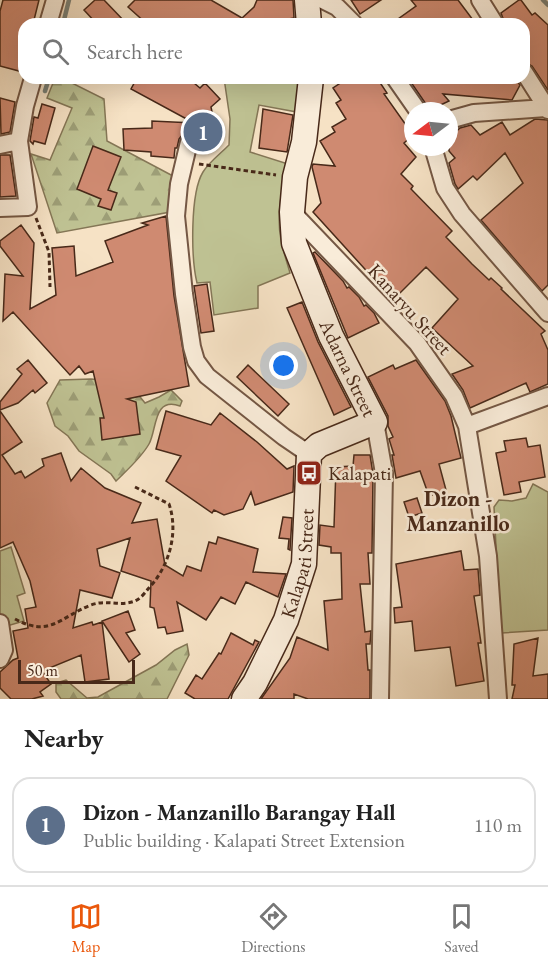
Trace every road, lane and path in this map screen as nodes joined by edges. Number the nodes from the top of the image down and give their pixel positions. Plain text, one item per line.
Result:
1 (55, 0) edge
2 (307, 0) edge
3 (323, 0) edge
4 (480, 0) edge
5 (50, 18) edge
6 (308, 18) edge
7 (348, 18) edge
8 (491, 18) edge
9 (530, 82) edge
10 (31, 84) edge
11 (310, 84) edge
12 (399, 84) edge
13 (412, 102) edge
14 (547, 109) edge
15 (458, 117) edge
16 (19, 141) junction
17 (189, 142) dead end
18 (0, 145) edge
19 (436, 156) edge
20 (195, 164) dead end
21 (287, 176) dead end
22 (28, 207) junction
23 (0, 208) edge
24 (292, 212) junction
25 (50, 287) dead end
26 (548, 313) edge
27 (548, 396) edge
28 (375, 422) junction
29 (467, 426) junction
30 (309, 454) junction
31 (135, 487) dead end
32 (4, 619) edge
33 (0, 659) edge
34 (244, 699) edge
35 (380, 699) edge
36 (498, 699) edge

1 - 5 street
2 - 6 street
3 - 7 street
4 - 8 street
9 - 14 street
10 - 16 street
11 - 24 street, Adarna Street
12 - 13 street
14 - 15 street
16 - 18 street
16 - 22 street
17 - 30 street
19 - 26 street
20 - 21 path
22 - 23 street
22 - 25 path
24 - 28 street, Adarna Street
24 - 29 street, Kanaryu Street
27 - 29 street
28 - 30 street
28 - 35 street, Adarna Street
29 - 36 street, Kanaryu Street
30 - 34 street, Kalapati Street
31 - 32 path
32 - 33 street

